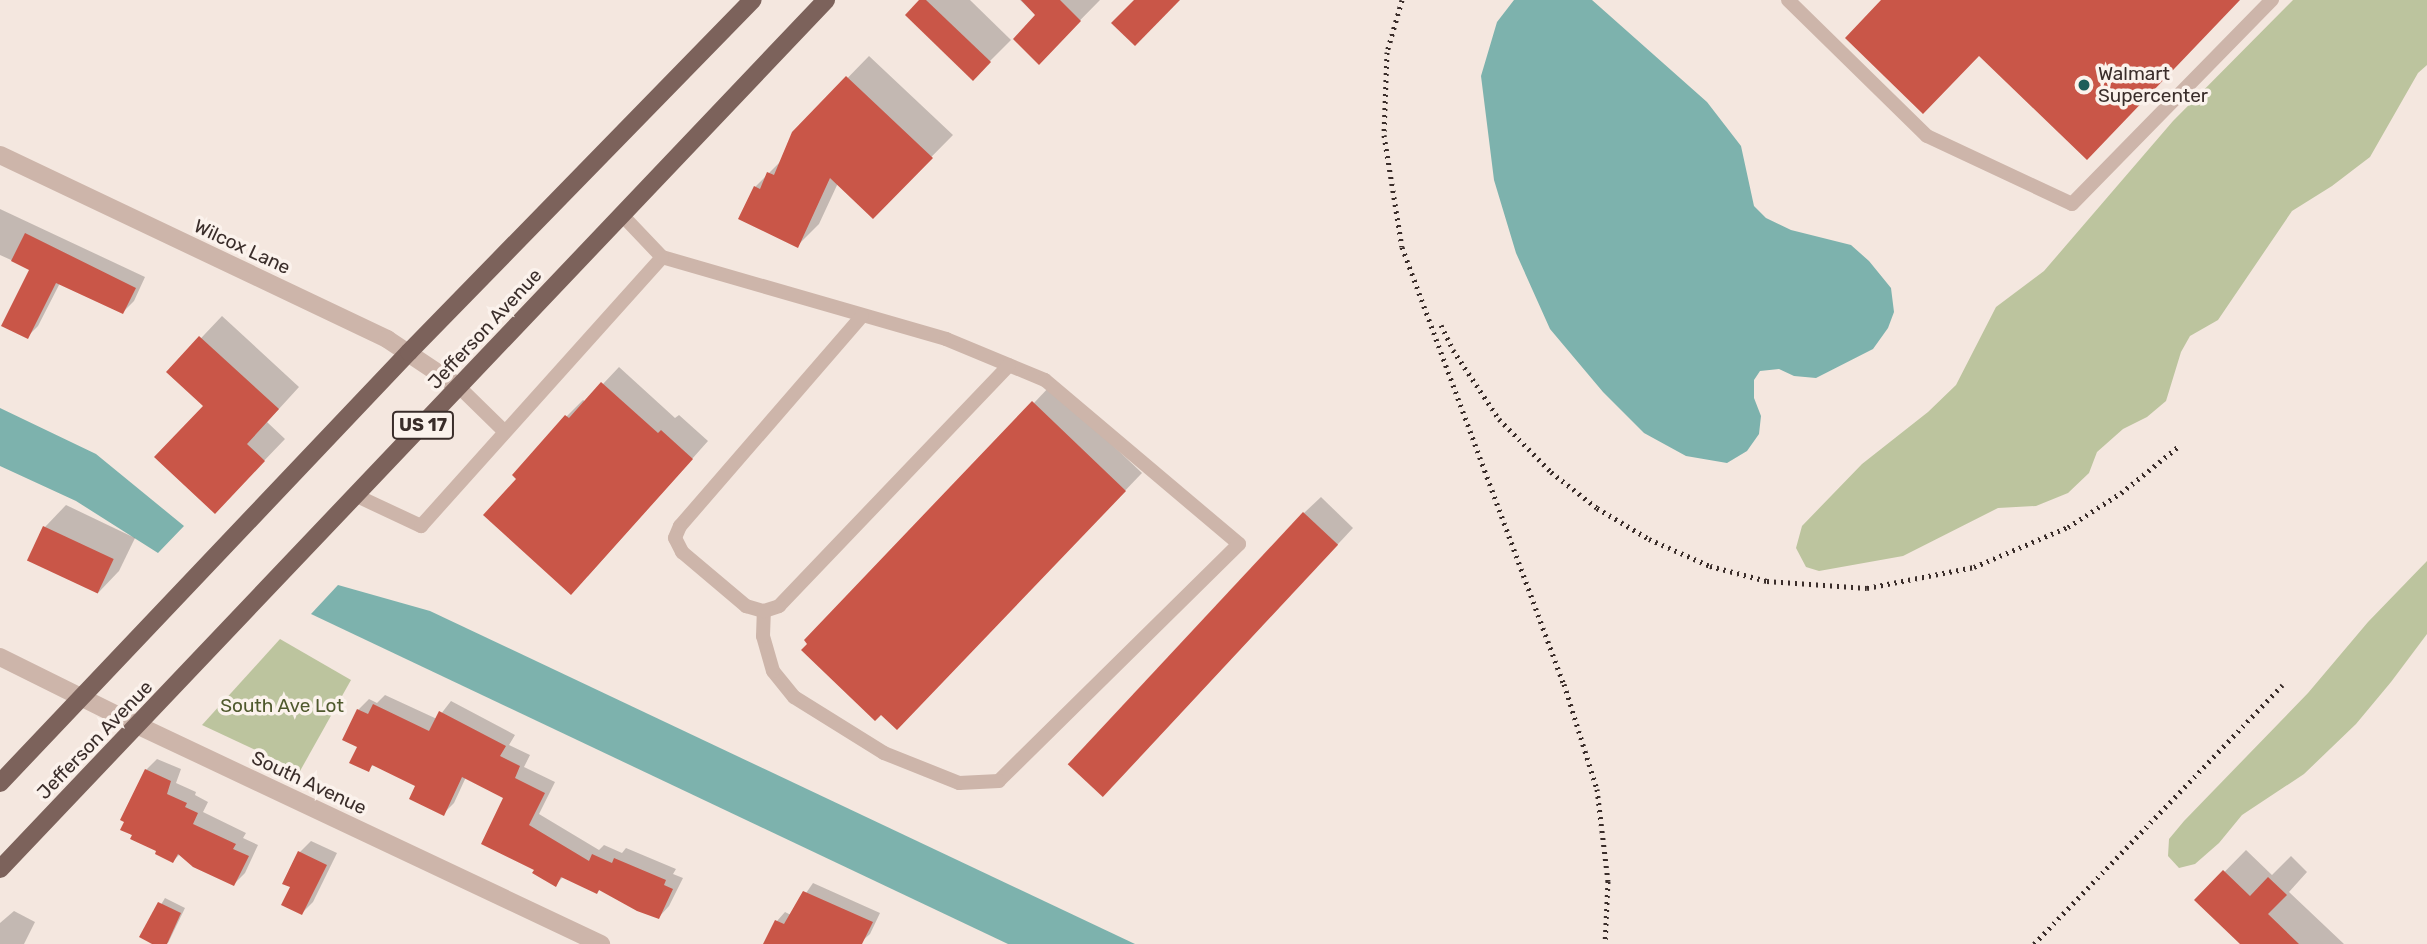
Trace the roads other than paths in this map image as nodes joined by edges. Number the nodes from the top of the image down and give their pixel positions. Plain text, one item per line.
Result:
1 (753, 0) edge
2 (826, 0) edge
3 (1788, 0) edge
4 (2272, 0) edge
5 (0, 155) edge
6 (622, 215) junction
7 (662, 257) junction
8 (862, 316) junction
9 (409, 352) junction
10 (1009, 365) junction
11 (459, 387) junction
12 (504, 431) junction
13 (357, 496) junction
14 (764, 611) junction
15 (0, 657) edge
16 (82, 695) junction
17 (139, 726) junction
18 (0, 783) edge
19 (0, 869) edge
20 (567, 937) edge
21 (601, 944) edge

1 - 9 main road, Jefferson Avenue / US 17
2 - 6 main road, Jefferson Avenue / US 17
3 - 4 lane
5 - 9 street, Wilcox Lane
6 - 7 lane
6 - 11 main road, Jefferson Avenue / US 17
7 - 8 lane
7 - 12 lane
8 - 10 lane
8 - 14 lane
9 - 11 street, Wilcox Lane
9 - 16 main road, Jefferson Avenue / US 17
10 - 14 lane
10 - 14 lane
11 - 12 lane
11 - 13 main road, Jefferson Avenue / US 17
12 - 13 lane
13 - 17 main road, Jefferson Avenue / US 17
15 - 16 street, South Avenue
16 - 17 street, South Avenue
16 - 18 main road, Jefferson Avenue / US 17
17 - 19 main road, Jefferson Avenue / US 17
17 - 20 street, South Avenue
20 - 21 street, South Avenue

